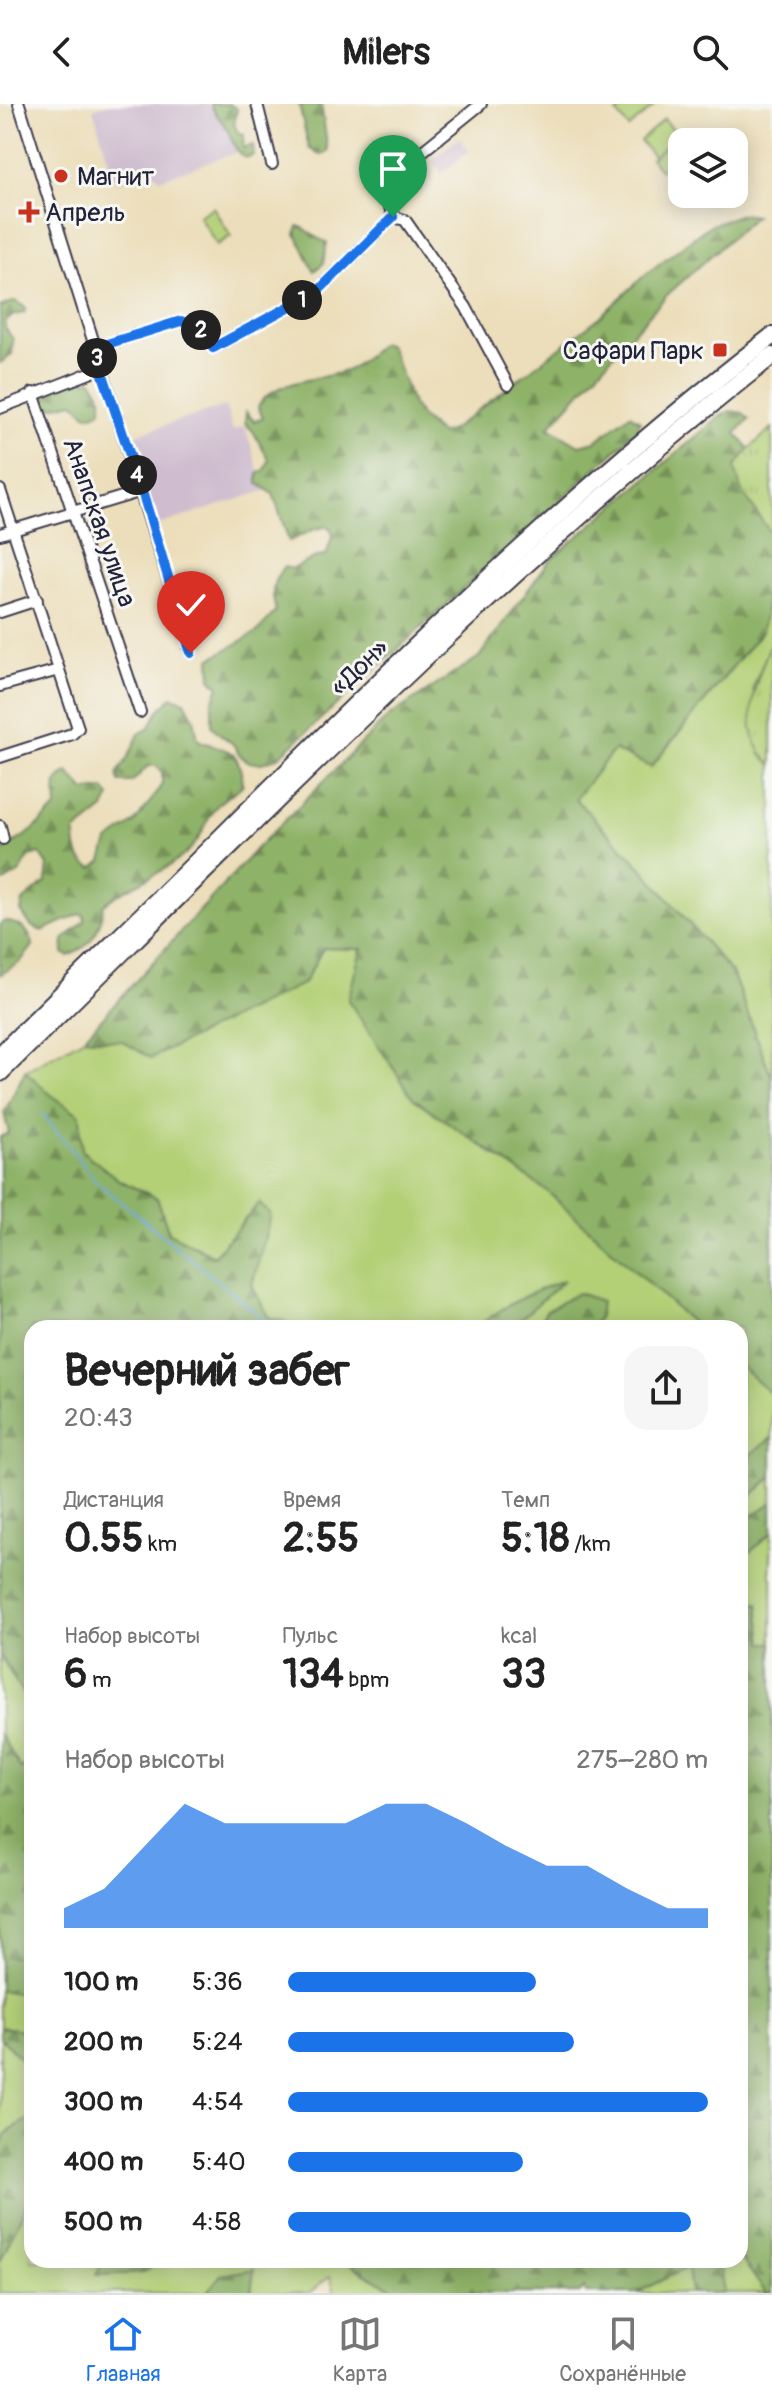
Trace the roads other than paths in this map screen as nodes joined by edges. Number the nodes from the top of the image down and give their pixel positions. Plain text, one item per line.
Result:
1 (19, 104) edge
2 (257, 104) edge
3 (481, 104) edge
4 (272, 164) dead end
5 (393, 217) junction
6 (770, 341) edge
7 (94, 348) junction
8 (100, 369) junction
9 (508, 385) dead end
10 (33, 393) junction
11 (0, 408) edge
12 (0, 490) edge
13 (142, 491) junction
14 (74, 510) junction
15 (15, 530) junction
16 (0, 534) edge
17 (37, 600) junction
18 (0, 612) edge
19 (191, 653) dead end
20 (59, 670) junction
21 (0, 686) edge
22 (140, 712) dead end
23 (0, 757) edge
24 (0, 826) edge
25 (3, 839) dead end
26 (0, 1055) edge
27 (0, 1073) edge

1 - 7 street
2 - 4 street
3 - 5 street
5 - 7 street
5 - 9 street
6 - 26 highway, «Дон»
6 - 27 highway, «Дон»
7 - 8 street
8 - 10 street
8 - 13 street
10 - 11 street
10 - 14 street, Анапская улица
12 - 15 street
13 - 14 street
13 - 19 street
14 - 15 street
14 - 22 street, Анапская улица
15 - 16 street
15 - 17 street
17 - 18 street
17 - 20 street
20 - 21 street
20 - 23 street
24 - 25 street

